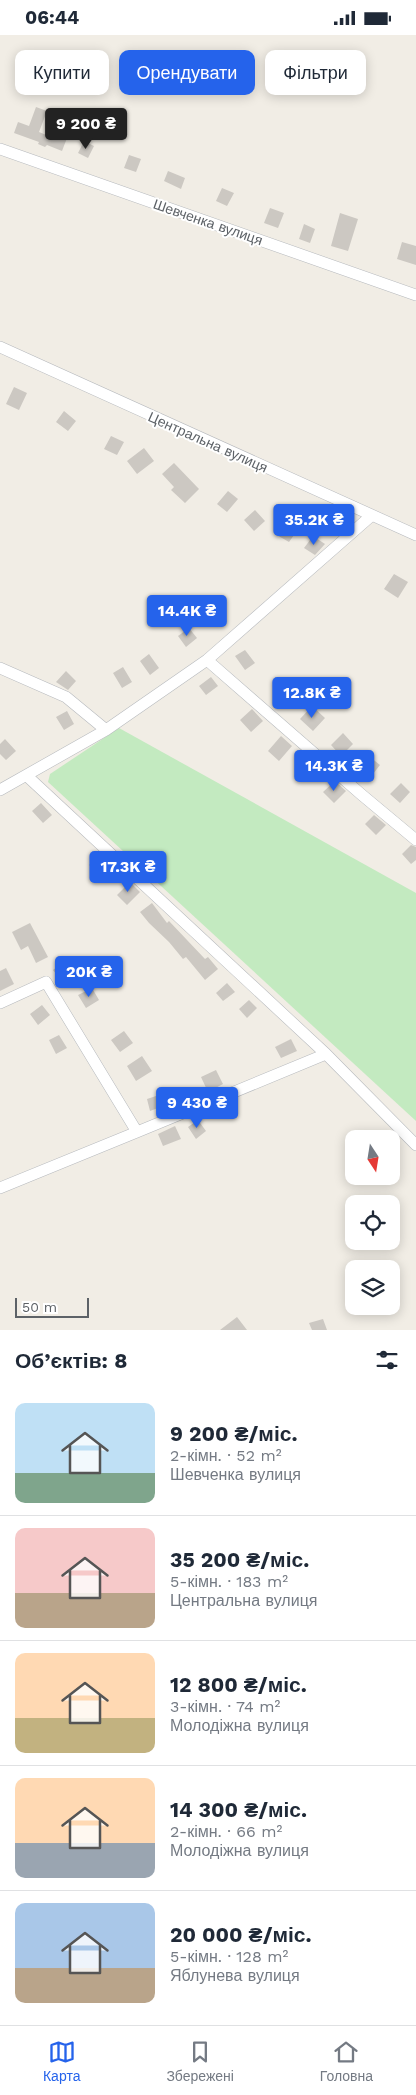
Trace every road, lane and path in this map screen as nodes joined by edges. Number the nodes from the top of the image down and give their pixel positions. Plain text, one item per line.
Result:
1 (0, 149) edge
2 (416, 295) edge
3 (0, 347) edge
4 (371, 516) junction
5 (416, 535) edge
6 (207, 660) junction
7 (0, 669) edge
8 (106, 730) junction
9 (27, 775) junction
10 (0, 790) edge
11 (416, 840) edge
12 (0, 1003) edge
13 (326, 1054) junction
14 (138, 1132) junction
15 (416, 1145) edge
16 (0, 1187) edge

1 - 2 street, Шевченка вулиця
3 - 4 street, Центральна вулиця
4 - 5 street, Центральна вулиця
4 - 6 street
6 - 8 street
6 - 11 street
7 - 8 street
8 - 9 street
9 - 10 street
9 - 13 street
12 - 14 street
13 - 14 street
13 - 15 street
14 - 16 street

